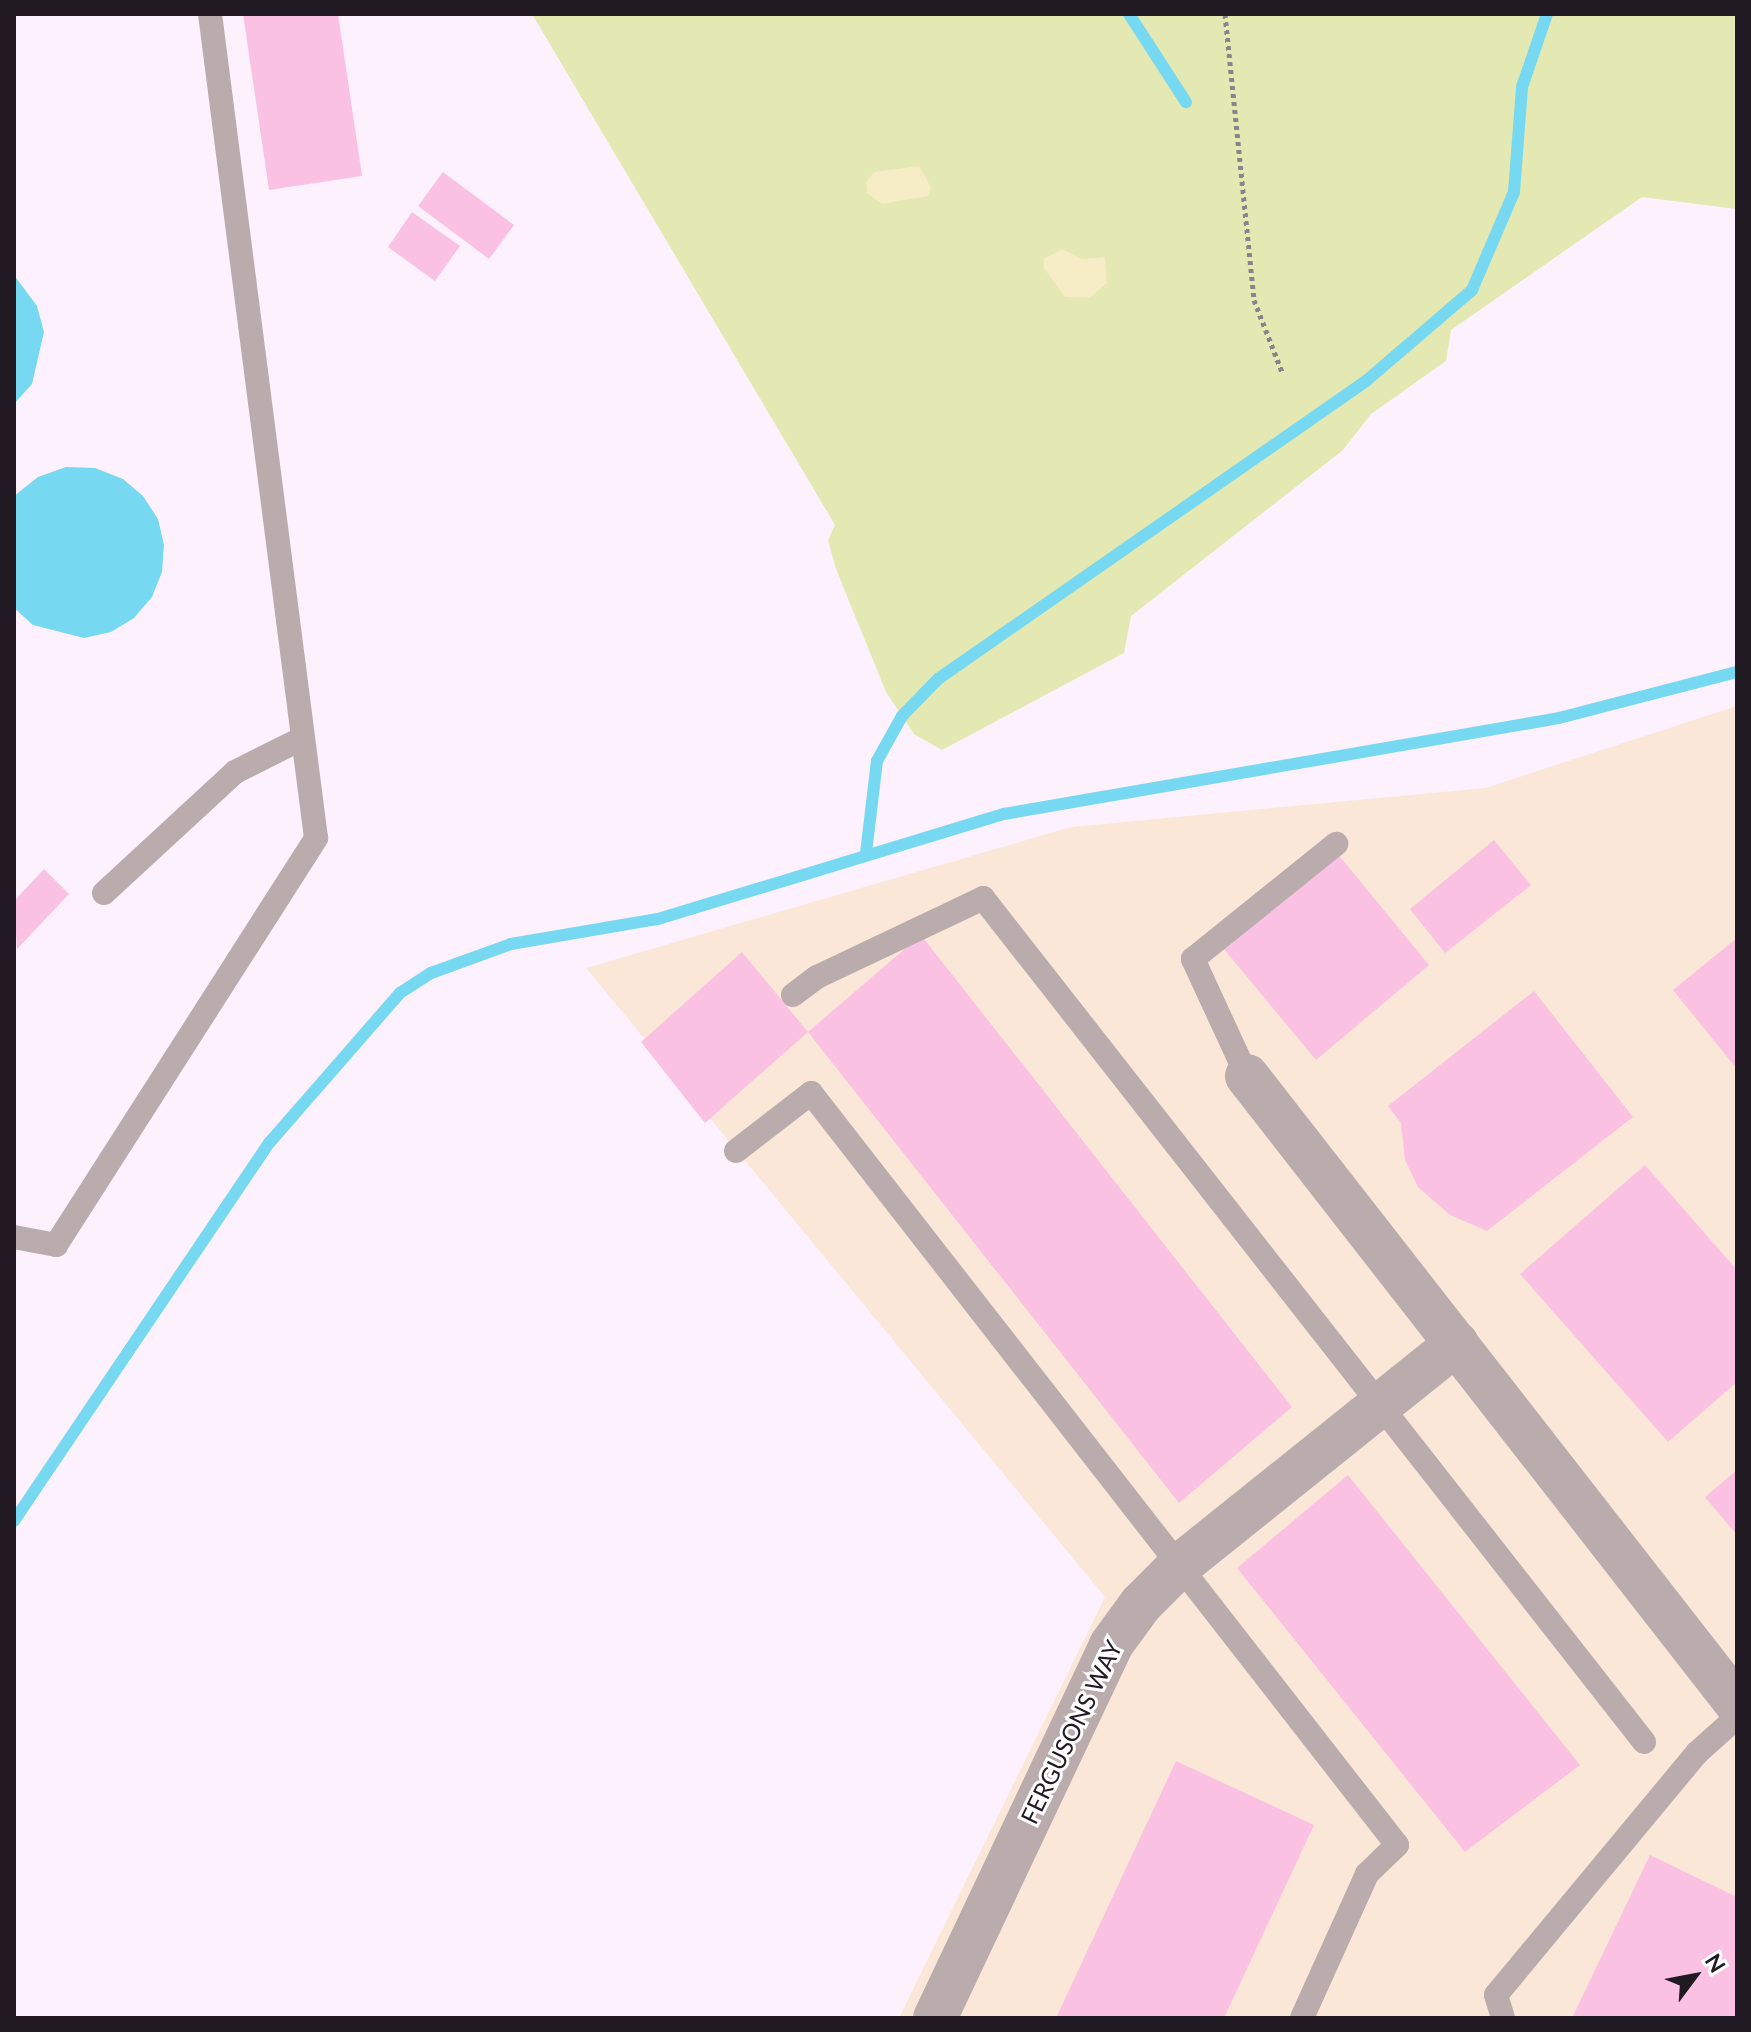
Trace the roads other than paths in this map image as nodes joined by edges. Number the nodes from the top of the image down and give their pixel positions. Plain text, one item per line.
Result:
1 (210, 14) edge
2 (303, 738) junction
3 (1336, 844) dead end
4 (104, 893) dead end
5 (793, 995) dead end
6 (1247, 1076) joint
7 (736, 1151) dead end
8 (14, 1237) edge
9 (1457, 1343) junction
10 (1380, 1405) junction
11 (1179, 1566) junction
12 (1737, 1704) edge
13 (1737, 1717) edge
14 (1644, 1742) dead end
15 (935, 2018) edge
16 (1302, 2018) edge
17 (1503, 2018) edge

1 - 2 lane
2 - 4 lane
2 - 8 lane
3 - 6 lane
5 - 10 lane
6 - 9 street
7 - 11 lane
9 - 10 street, FERGUSONS WAY
9 - 12 street
10 - 11 street, FERGUSONS WAY
10 - 14 lane
11 - 15 street, FERGUSONS WAY
11 - 16 lane
13 - 17 lane

